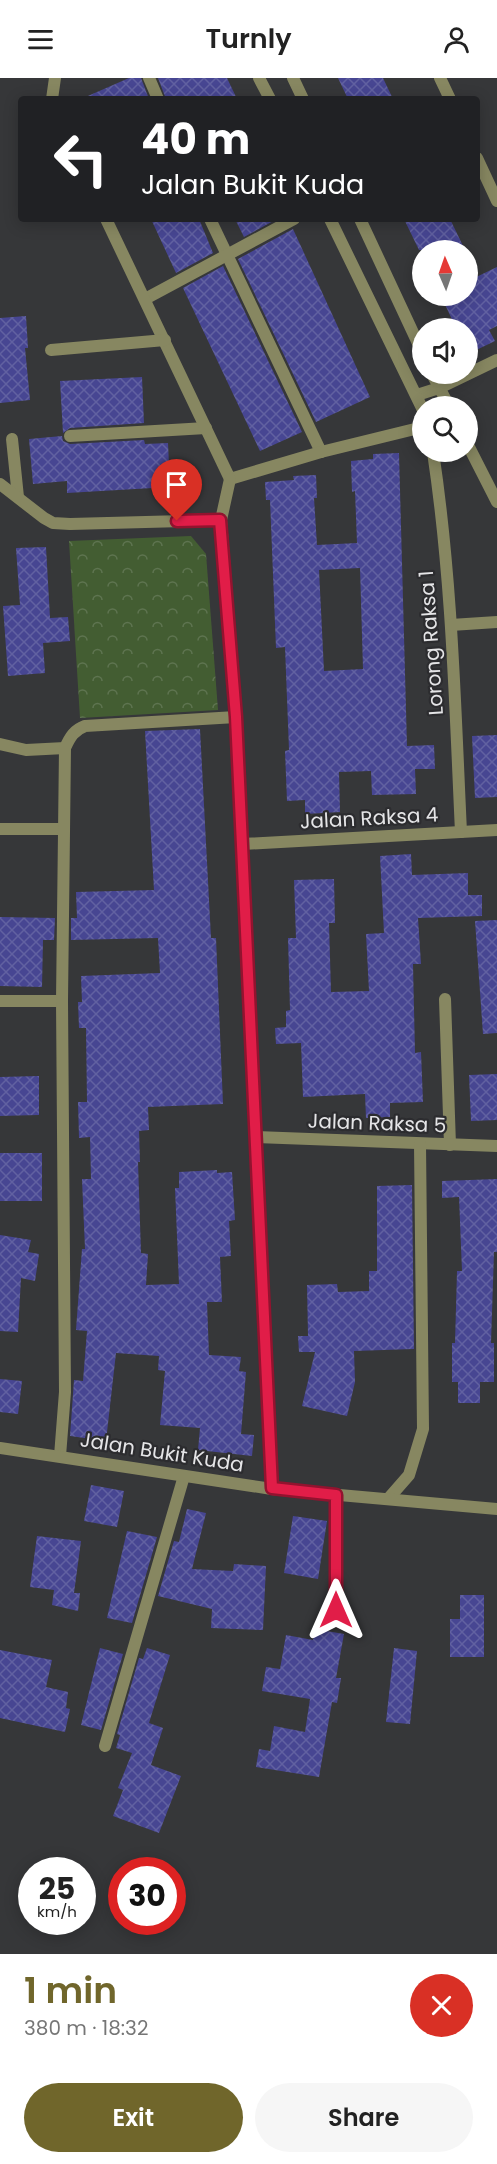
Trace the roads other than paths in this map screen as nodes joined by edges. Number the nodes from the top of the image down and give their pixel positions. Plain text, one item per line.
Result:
1 (55, 78) edge
2 (148, 78) edge
3 (259, 78) edge
4 (293, 78) edge
5 (440, 78) edge
6 (52, 96) edge
7 (157, 96) edge
8 (268, 96) edge
9 (302, 96) edge
10 (449, 96) edge
11 (480, 164) edge
12 (497, 201) edge
13 (107, 222) edge
14 (211, 222) edge
15 (288, 222) edge
16 (331, 222) edge
17 (361, 222) edge
18 (226, 256) junction
19 (145, 299) junction
20 (412, 330) edge
21 (165, 340) junction
22 (51, 350) dead end
23 (497, 360) edge
24 (437, 384) edge
25 (439, 388) junction
26 (417, 395) joint
27 (443, 396) edge
28 (206, 428) junction
29 (412, 430) edge
30 (70, 436) dead end
31 (12, 439) dead end
32 (321, 452) junction
33 (435, 462) edge
34 (477, 462) edge
35 (230, 479) junction
36 (0, 484) edge
37 (18, 497) junction
38 (497, 502) edge
39 (220, 520) junction
40 (497, 622) edge
41 (451, 626) junction
42 (236, 717) junction
43 (0, 744) edge
44 (65, 748) junction
45 (0, 829) edge
46 (64, 829) junction
47 (497, 830) edge
48 (461, 832) junction
49 (243, 844) junction
50 (445, 999) dead end
51 (0, 1001) edge
52 (62, 1001) junction
53 (256, 1137) junction
54 (420, 1143) junction
55 (450, 1145) junction
56 (497, 1146) edge
57 (0, 1448) edge
58 (60, 1456) junction
59 (184, 1476) junction
60 (272, 1488) junction
61 (336, 1495) junction
62 (388, 1499) junction
63 (497, 1509) edge
64 (336, 1610) dead end
65 (105, 1746) dead end

1 - 6 street
2 - 7 street
3 - 8 street
4 - 9 street
5 - 10 street
11 - 12 street
13 - 19 street
14 - 18 street
15 - 18 street
16 - 26 street
17 - 20 street
18 - 19 street
18 - 32 street
19 - 21 street
21 - 22 street
21 - 28 street
23 - 25 street
24 - 25 street
25 - 26 street
25 - 27 street
28 - 30 street
28 - 35 street
29 - 32 street
31 - 37 street
32 - 35 street
33 - 41 street, Lorong Raksa 1
34 - 38 street
35 - 39 street
36 - 37 street
37 - 39 street
39 - 42 street
40 - 41 street
41 - 48 street, Lorong Raksa 1
42 - 44 street
42 - 49 street
43 - 44 street
44 - 46 street
45 - 46 street
46 - 52 street
47 - 48 street, Jalan Raksa 4
48 - 49 street, Jalan Raksa 4
49 - 53 street
50 - 55 street
51 - 52 street
52 - 58 street
53 - 54 street, Jalan Raksa 5
53 - 60 street
54 - 55 street, Jalan Raksa 5
54 - 62 street
55 - 56 street, Jalan Raksa 5
57 - 58 street, Jalan Bukit Kuda
58 - 59 street, Jalan Bukit Kuda
59 - 60 street, Jalan Bukit Kuda
59 - 65 street
60 - 61 street, Jalan Bukit Kuda
61 - 62 street, Jalan Bukit Kuda
61 - 64 street
62 - 63 street, Jalan Bukit Kuda

